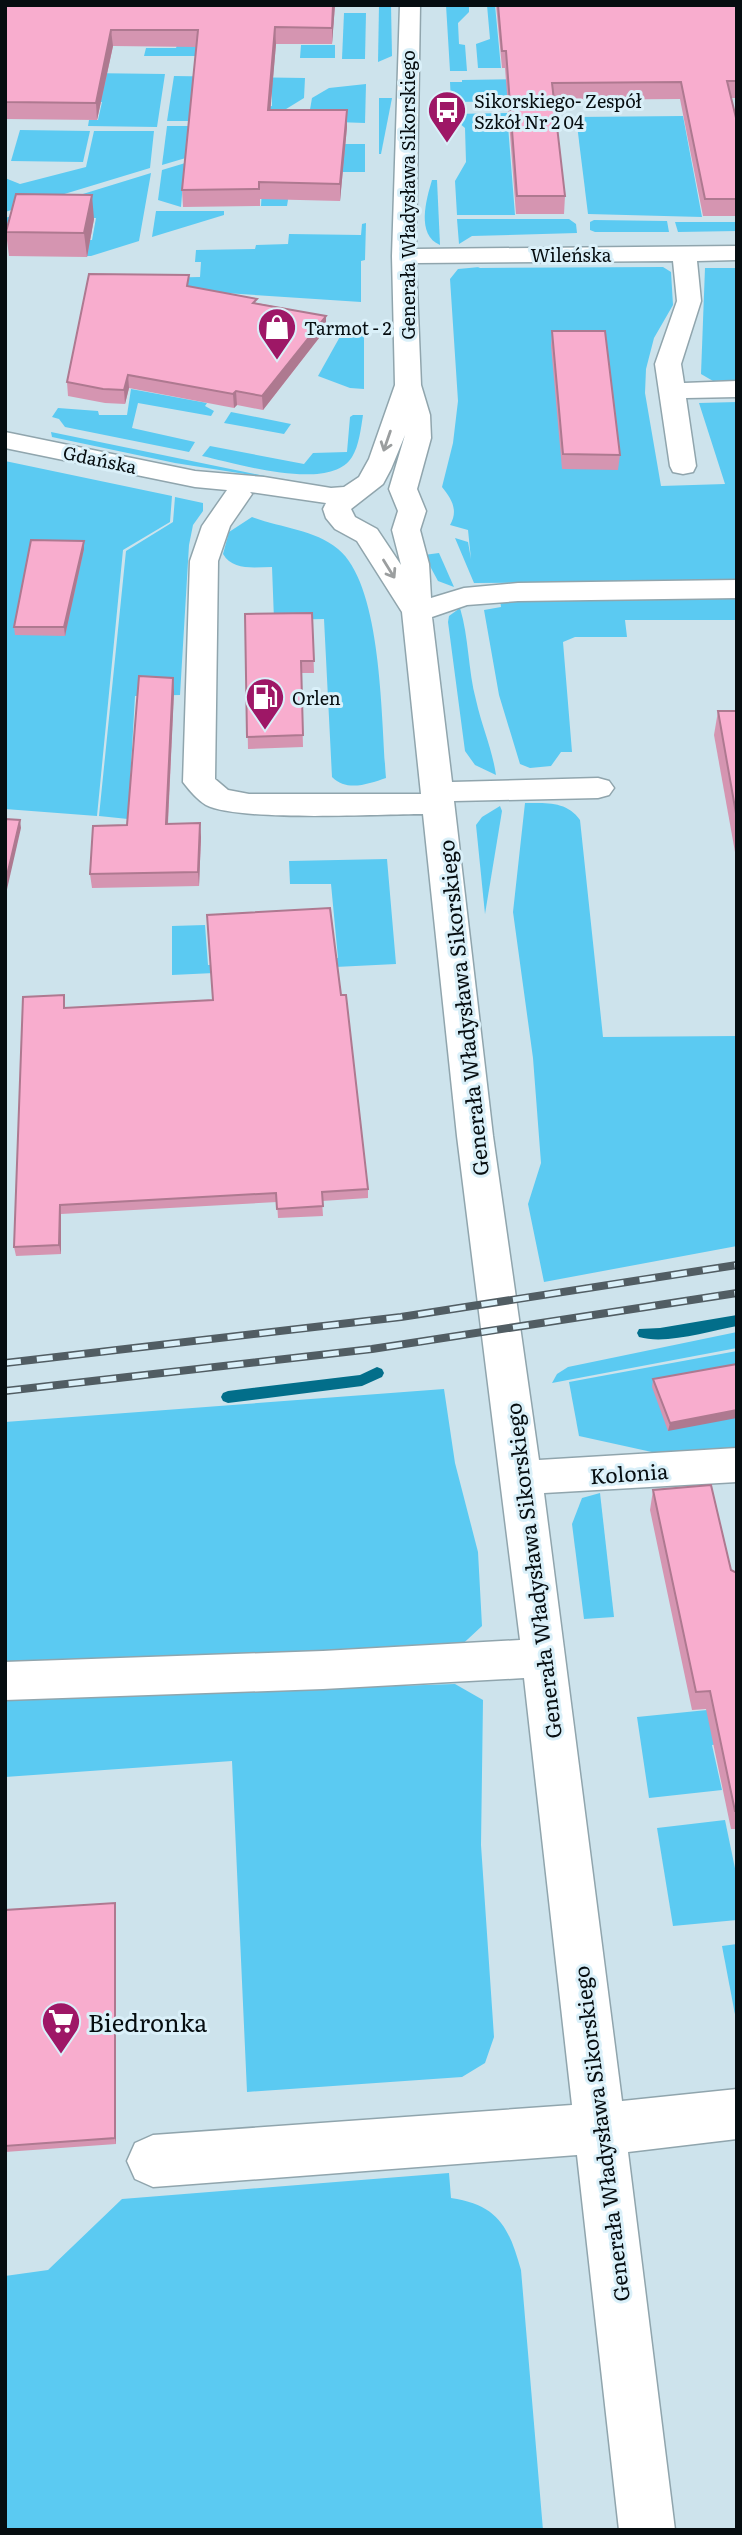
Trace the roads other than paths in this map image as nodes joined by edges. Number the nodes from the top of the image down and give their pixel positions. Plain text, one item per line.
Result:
1 (410, 5) edge
2 (737, 253) edge
3 (684, 254) junction
4 (404, 256) junction
5 (408, 385) junction
6 (737, 389) edge
7 (670, 391) junction
8 (5, 440) edge
9 (683, 466) dead end
10 (195, 479) junction
11 (354, 493) junction
12 (238, 494) junction
13 (406, 509) junction
14 (351, 526) junction
15 (737, 589) edge
16 (417, 612) junction
17 (598, 788) dead end
18 (439, 798) junction
19 (737, 1465) edge
20 (521, 1476) junction
21 (542, 1658) junction
22 (5, 1681) edge
23 (737, 2114) edge
24 (599, 2127) junction
25 (153, 2161) dead end
26 (647, 2530) edge

1 - 4 street, Generała Władysława Sikorskiego
2 - 3 street, Wileńska
3 - 4 street, Wileńska
3 - 7 street
4 - 5 street, Generała Władysława Sikorskiego
5 -> 11 street, Generała Władysława Sikorskiego
5 - 13 street, Generała Władysława Sikorskiego
6 - 7 street
7 - 9 street
8 - 10 street, Gdańska
10 - 11 street, Gdańska
10 - 12 street, Gdańska
11 - 13 street, Gdańska
11 - 14 street, Generała Władysława Sikorskiego
12 - 14 street, Gdańska
12 - 18 street
13 - 14 street
13 - 16 street, Generała Władysława Sikorskiego
14 -> 16 street, Generała Władysława Sikorskiego
15 - 16 street
16 - 18 street, Generała Władysława Sikorskiego
17 - 18 street
18 - 20 street, Generała Władysława Sikorskiego
19 - 20 street, Kolonia
20 - 21 street, Generała Władysława Sikorskiego
21 - 22 street
21 - 24 street, Generała Władysława Sikorskiego
23 - 24 street
24 - 25 street
24 - 26 street, Generała Władysława Sikorskiego

